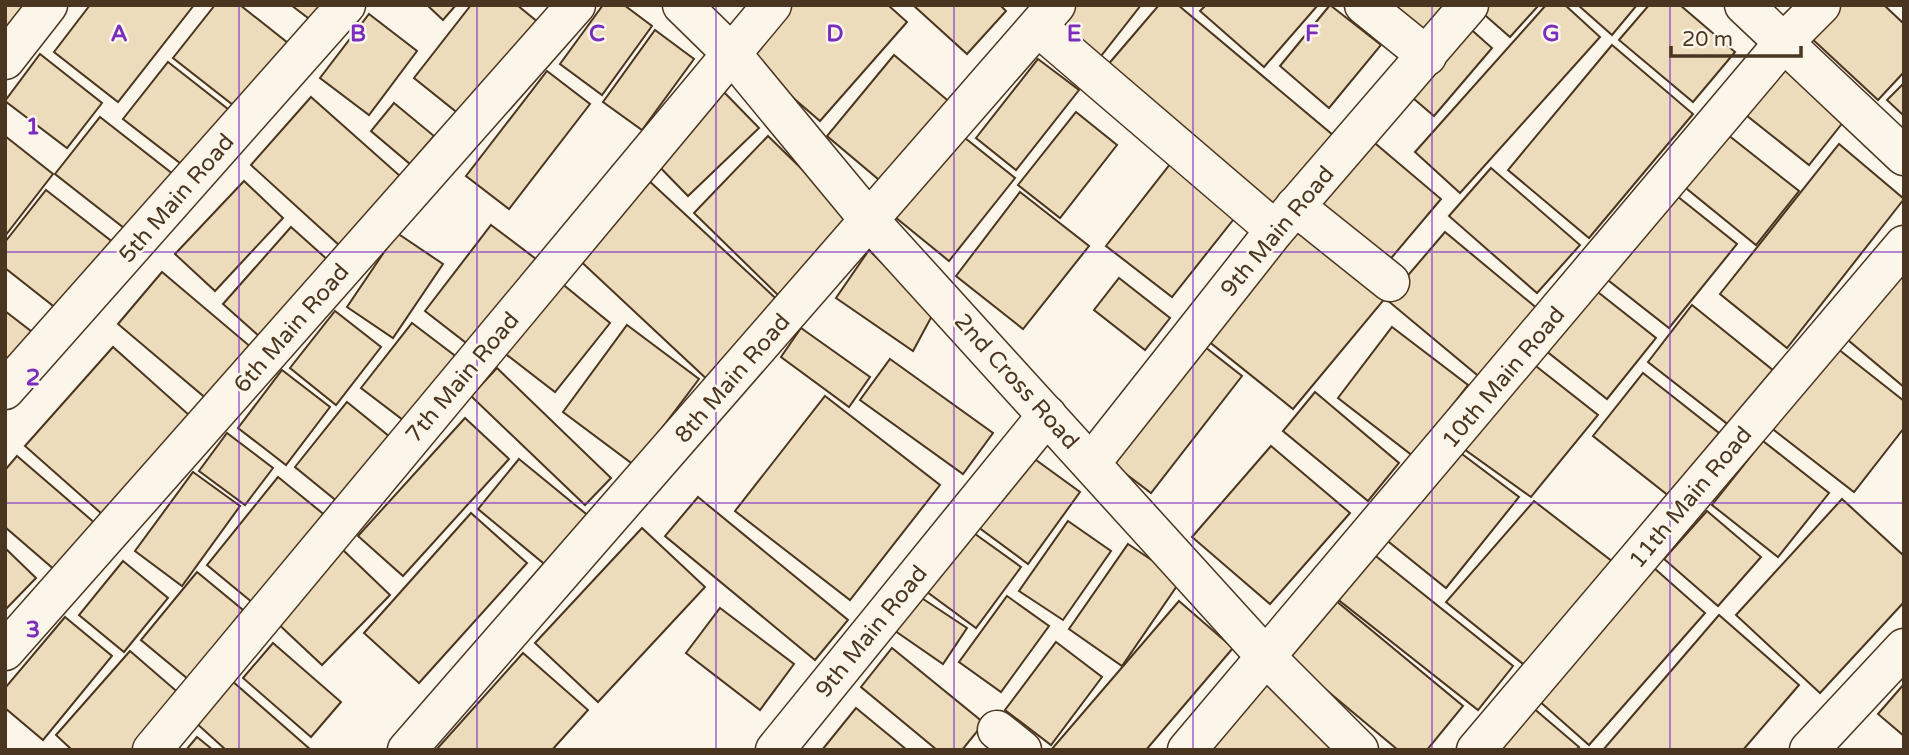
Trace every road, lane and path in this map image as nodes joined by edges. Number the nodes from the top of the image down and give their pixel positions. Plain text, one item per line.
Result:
1 (48, 5) edge
2 (346, 5) edge
3 (576, 5) edge
4 (682, 5) edge
5 (772, 5) edge
6 (1364, 5) edge
7 (1469, 5) edge
8 (1744, 5) edge
9 (1821, 5) edge
10 (1047, 16) edge
11 (1785, 41) junction
12 (731, 53) junction
13 (1427, 56) junction
14 (5, 60) edge
15 (1904, 156) edge
16 (1285, 218) junction
17 (870, 221) junction
18 (1904, 245) edge
19 (1390, 282) dead end
20 (5, 390) edge
21 (1048, 415) junction
22 (1091, 463) junction
23 (1904, 648) edge
24 (5, 651) edge
25 (1266, 657) junction
26 (1810, 749) edge
27 (152, 750) edge
28 (407, 750) edge
29 (775, 750) edge
30 (1187, 750) edge
31 (1359, 750) edge
32 (1476, 750) edge

1 - 14 street
2 - 20 street, 5th Main Road
3 - 24 street, 6th Main Road
4 - 12 street, 2nd Cross Road
5 - 12 street, 7th Main Road
6 - 13 street
7 - 13 street, 9th Main Road
8 - 11 street
9 - 11 street, 10th Main Road
10 - 16 street
10 - 17 street, 8th Main Road
11 - 15 street
11 - 25 street, 10th Main Road
12 - 17 street, 2nd Cross Road
12 - 27 street, 7th Main Road
13 - 16 street, 9th Main Road
16 - 19 street
16 - 22 street, 9th Main Road
17 - 21 street, 2nd Cross Road
17 - 28 street, 8th Main Road
18 - 32 street, 11th Main Road
21 - 22 street, 2nd Cross Road
21 - 29 street, 9th Main Road
22 - 25 street, 2nd Cross Road
23 - 26 street
25 - 30 street, 10th Main Road
25 - 31 street, 2nd Cross Road

